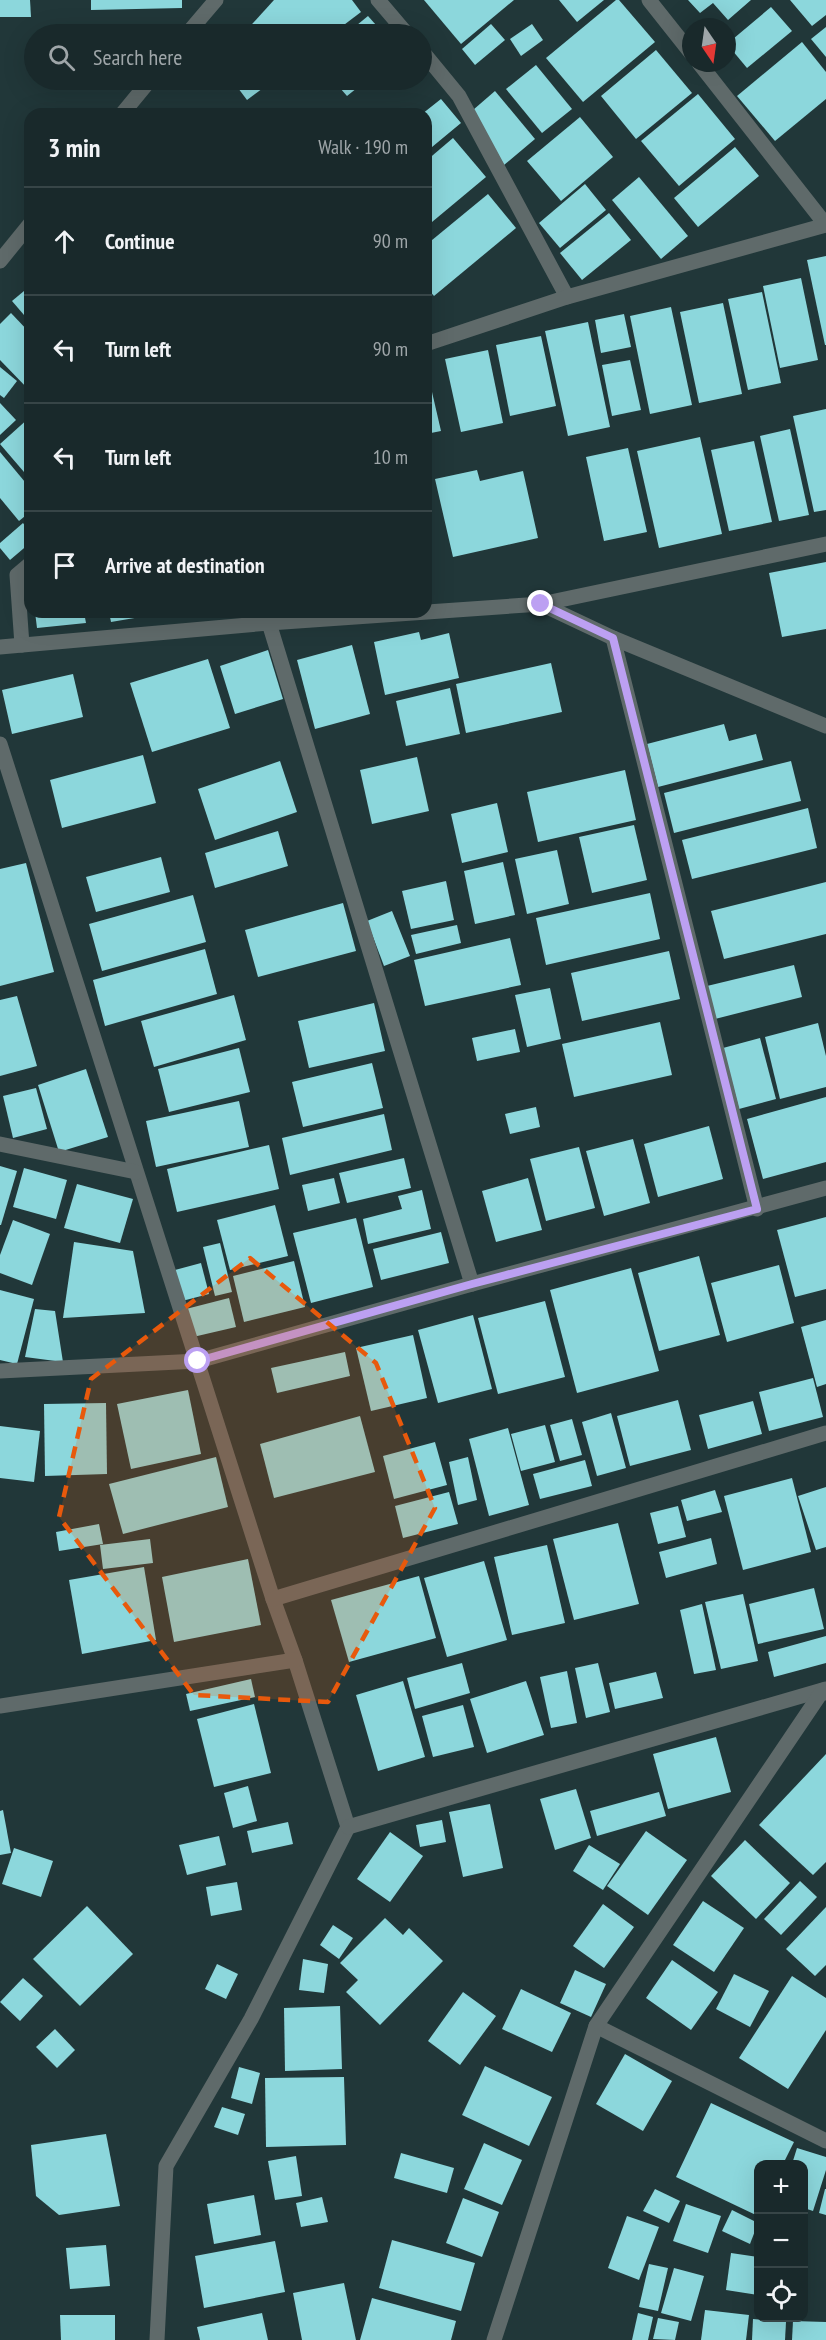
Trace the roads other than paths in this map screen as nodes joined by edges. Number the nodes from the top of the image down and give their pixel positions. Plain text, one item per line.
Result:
1 (216, 0) edge
2 (378, 0) edge
3 (649, 0) edge
4 (196, 24) edge
5 (398, 24) edge
6 (682, 42) edge
7 (432, 63) edge
8 (706, 72) edge
9 (142, 90) edge
10 (127, 108) edge
11 (826, 225) edge
12 (24, 231) edge
13 (0, 261) edge
14 (567, 297) junction
15 (432, 342) edge
16 (826, 544) edge
17 (24, 569) edge
18 (541, 604) junction
19 (432, 612) edge
20 (341, 618) edge
21 (269, 623) junction
22 (613, 638) junction
23 (22, 645) junction
24 (0, 646) edge
25 (826, 726) edge
26 (0, 744) edge
27 (0, 1144) edge
28 (136, 1172) junction
29 (826, 1188) edge
30 (757, 1209) junction
31 (472, 1284) junction
32 (198, 1361) junction
33 (0, 1371) edge
34 (826, 1433) edge
35 (273, 1599) junction
36 (295, 1660) junction
37 (825, 1691) edge
38 (0, 1706) edge
39 (348, 1827) junction
40 (596, 2026) junction
41 (826, 2141) edge
42 (157, 2340) edge
43 (494, 2340) edge

1 - 4 street
2 - 5 street
3 - 6 street
7 - 14 street
8 - 11 street
9 - 10 street
11 - 14 street
12 - 13 street
14 - 15 street
16 - 18 street
17 - 23 street
18 - 19 street
18 - 22 street
20 - 21 street
21 - 23 street
21 - 31 street
22 - 25 street
22 - 30 street
23 - 24 street
26 - 28 street
27 - 28 street
28 - 32 street
29 - 30 street
30 - 31 street
31 - 32 street
32 - 33 street
32 - 35 street
34 - 35 street
35 - 36 street
36 - 38 street
36 - 39 street
37 - 39 street
37 - 40 street
39 - 42 street
40 - 41 street
40 - 43 street

